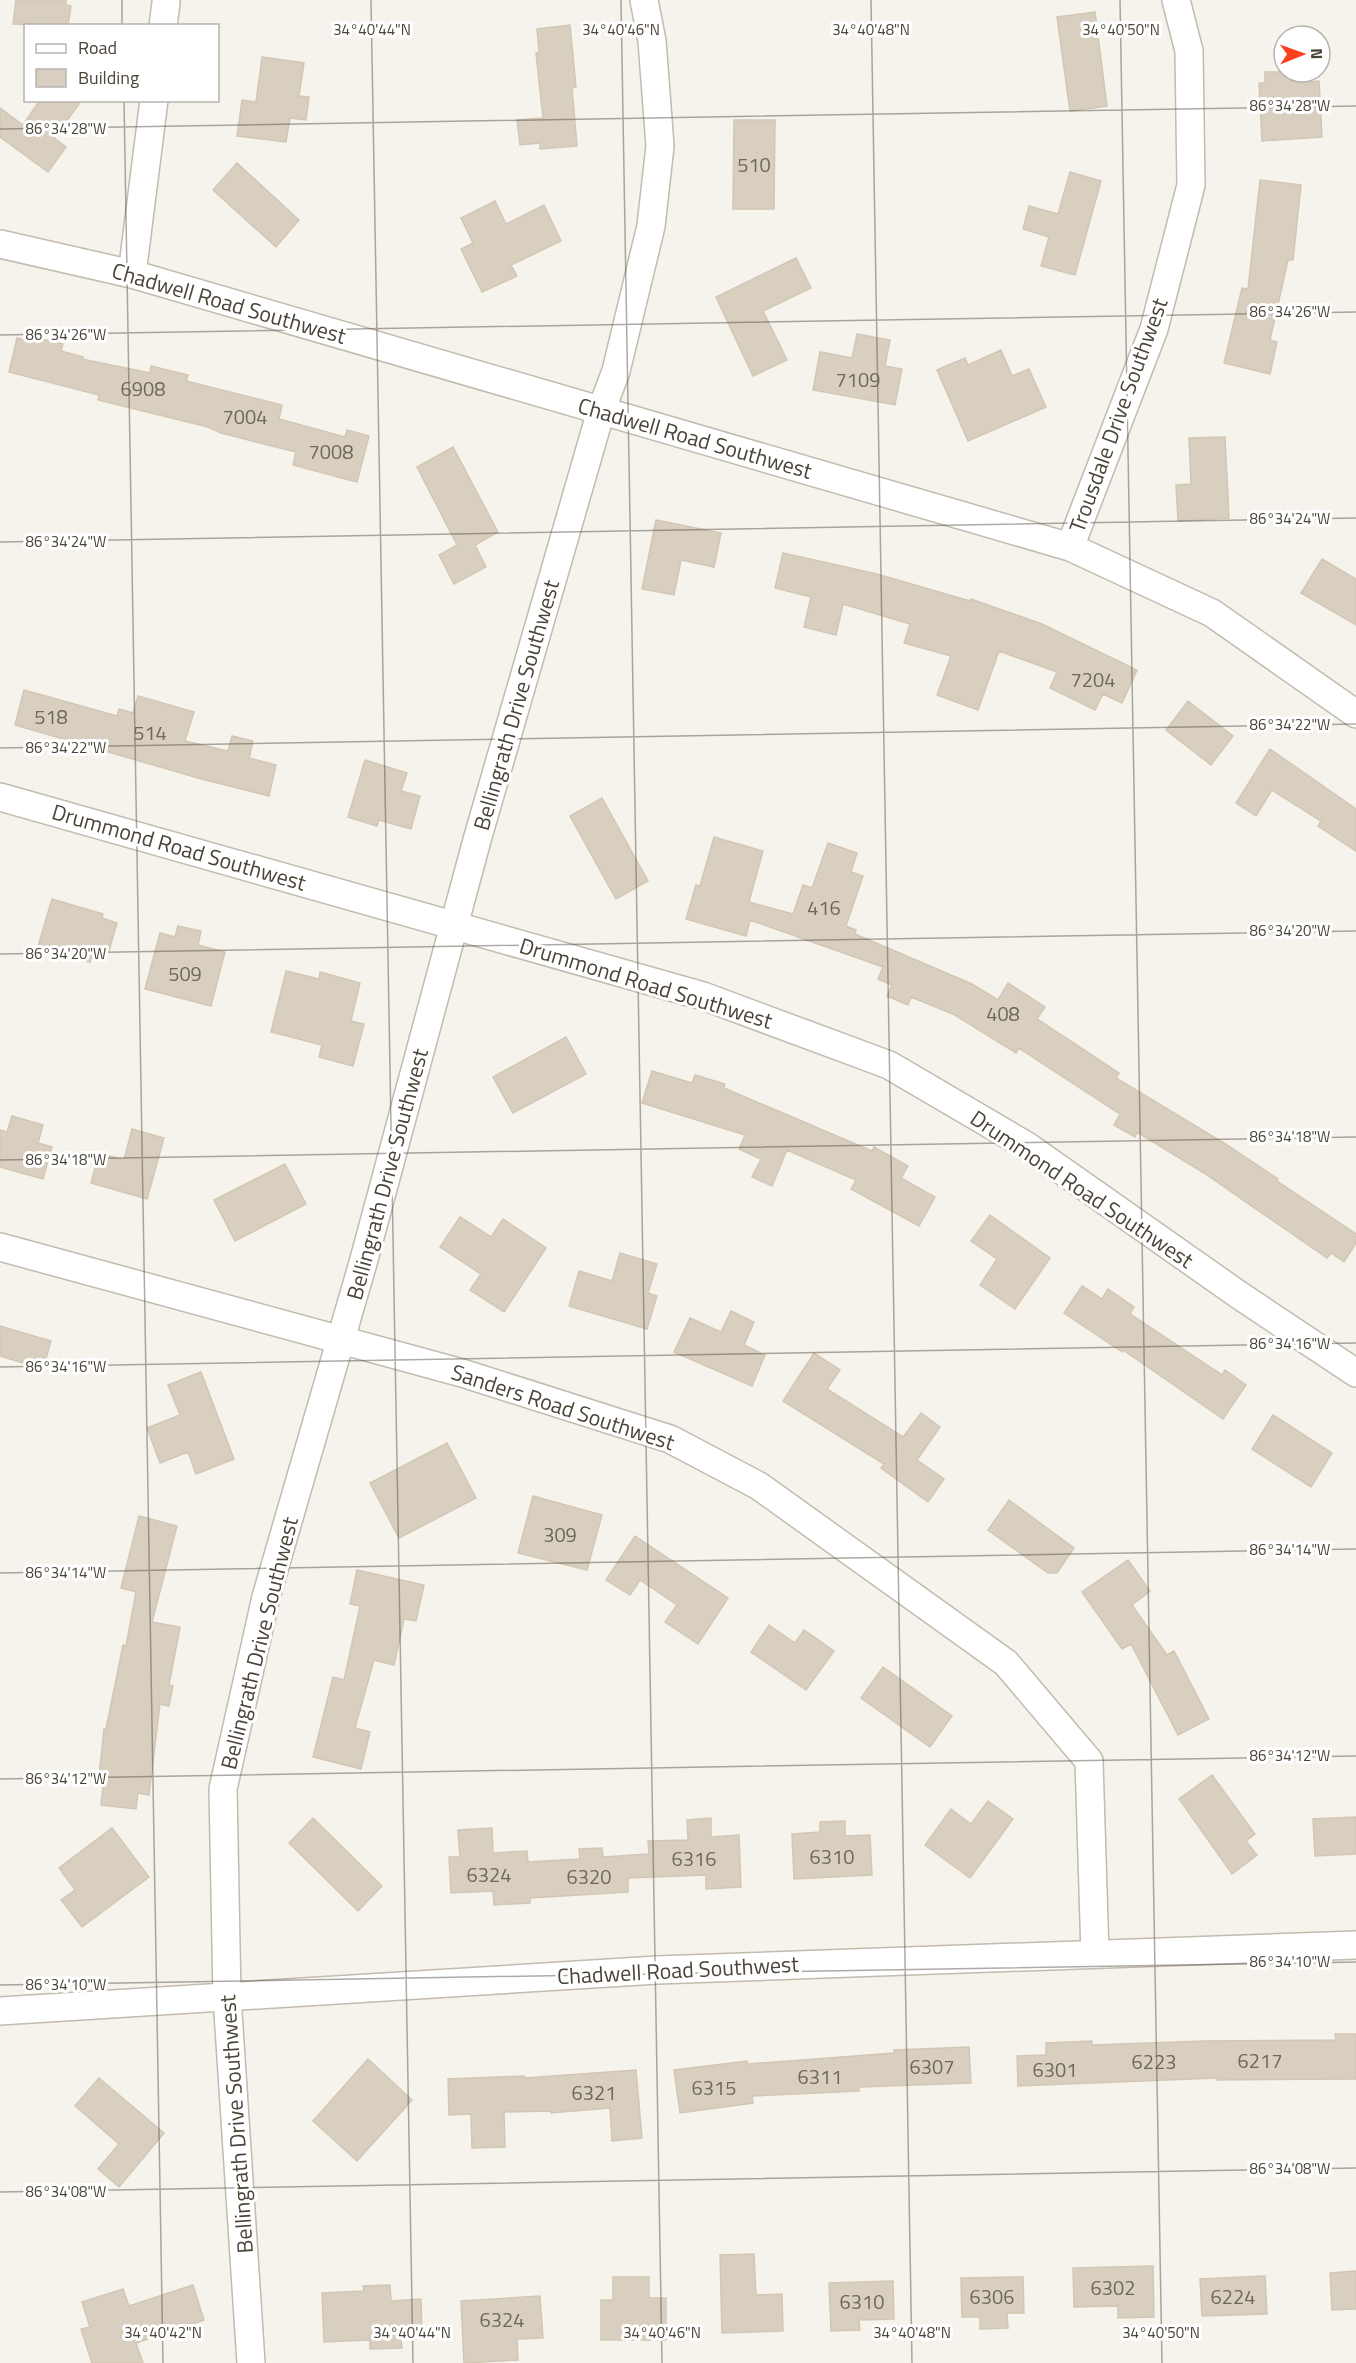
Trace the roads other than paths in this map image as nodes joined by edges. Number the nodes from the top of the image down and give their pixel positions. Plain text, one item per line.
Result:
1 (644, 0) edge
2 (1176, 0) edge
3 (154, 102) edge
4 (0, 244) edge
5 (132, 274) junction
6 (601, 411) junction
7 (1070, 547) junction
8 (1356, 714) edge
9 (0, 797) edge
10 (454, 924) junction
11 (0, 1247) edge
12 (341, 1340) junction
13 (1356, 1373) edge
14 (1356, 1945) edge
15 (1095, 1954) junction
16 (227, 1997) junction
17 (0, 2011) edge
18 (251, 2363) edge

1 - 6 street, Bellingrath Drive Southwest
2 - 7 street, Trousdale Drive Southwest
3 - 5 street
4 - 5 street, Chadwell Road Southwest
5 - 6 street, Chadwell Road Southwest
6 - 7 street, Chadwell Road Southwest
6 - 10 street, Bellingrath Drive Southwest
7 - 8 street, Chadwell Road Southwest
9 - 10 street, Drummond Road Southwest
10 - 12 street, Bellingrath Drive Southwest
10 - 13 street, Drummond Road Southwest
11 - 12 street, Sanders Road Southwest
12 - 15 street, Sanders Road Southwest
12 - 16 street, Bellingrath Drive Southwest
14 - 15 street, Chadwell Road Southwest
15 - 16 street, Chadwell Road Southwest
16 - 17 street, Chadwell Road Southwest
16 - 18 street, Bellingrath Drive Southwest

